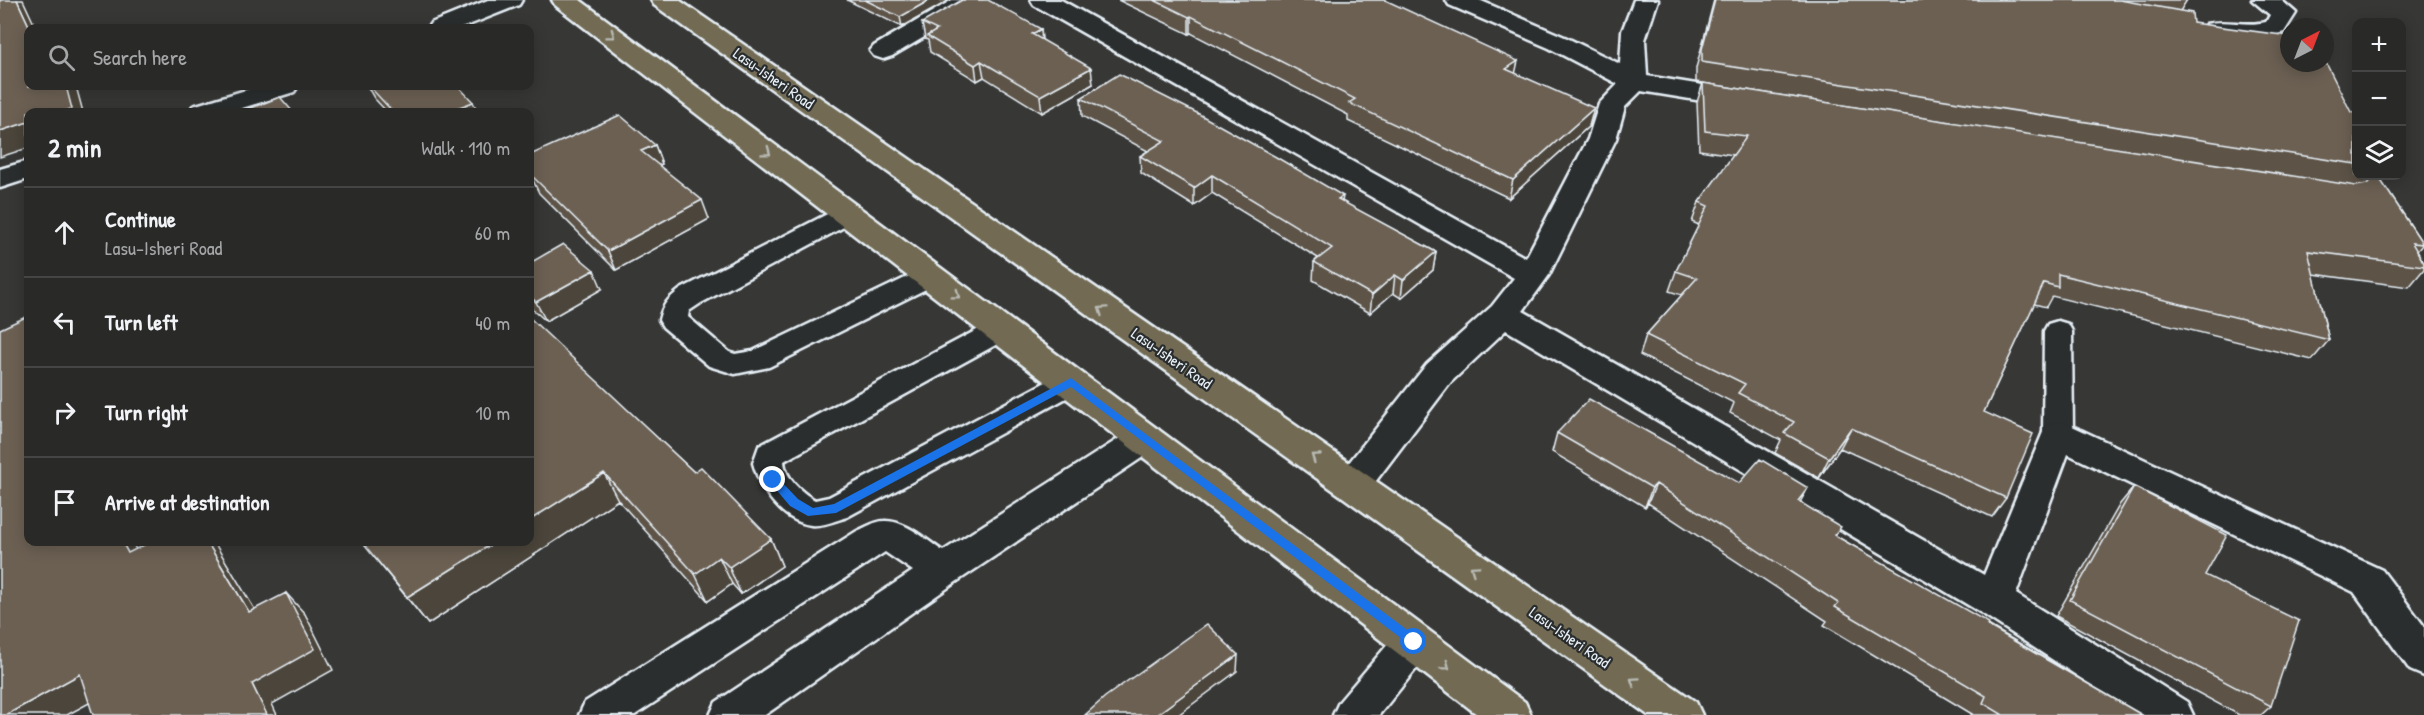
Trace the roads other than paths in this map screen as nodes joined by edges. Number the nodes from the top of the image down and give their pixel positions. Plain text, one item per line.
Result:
1 (510, 0) edge
2 (564, 0) edge
3 (663, 0) edge
4 (970, 0) edge
5 (1043, 0) edge
6 (1458, 0) edge
7 (1646, 0) edge
8 (2274, 4) edge
9 (450, 24) edge
10 (2198, 26) edge
11 (883, 51) dead end
12 (1635, 82) junction
13 (272, 90) edge
14 (1776, 105) edge
15 (215, 108) edge
16 (24, 171) edge
17 (0, 179) edge
18 (848, 214) junction
19 (1533, 275) junction
20 (931, 276) junction
21 (1503, 314) junction
22 (1002, 329) junction
23 (2058, 331) dead end
24 (1071, 382) junction
25 (2058, 435) junction
26 (1146, 438) junction
27 (1353, 484) junction
28 (943, 571) junction
29 (1994, 600) junction
30 (1414, 642) junction
31 (2424, 658) edge
32 (600, 715) edge
33 (731, 715) edge
34 (1354, 715) edge
35 (1510, 715) edge
36 (1681, 715) edge
37 (2172, 715) edge

1 - 9 street
2 -> 18 main road
27 -> 3 main road, Lasu-Isheri Road
4 - 11 street
5 - 19 street
6 - 12 street
7 - 12 street
8 - 10 street
12 - 14 street
12 - 19 street
13 - 15 street
16 - 17 street
18 - 20 main road
18 - 20 lane
19 - 21 street
20 -> 22 main road
21 - 27 street
21 - 29 street
22 - 24 main road
22 - 24 lane
23 - 25 lane
24 - 26 main road
25 - 29 street
25 - 31 street
26 - 28 street
26 - 30 main road
36 -> 27 main road, Lasu-Isheri Road
28 - 32 street
28 - 33 street
29 - 37 street
30 - 34 street
30 -> 35 main road

